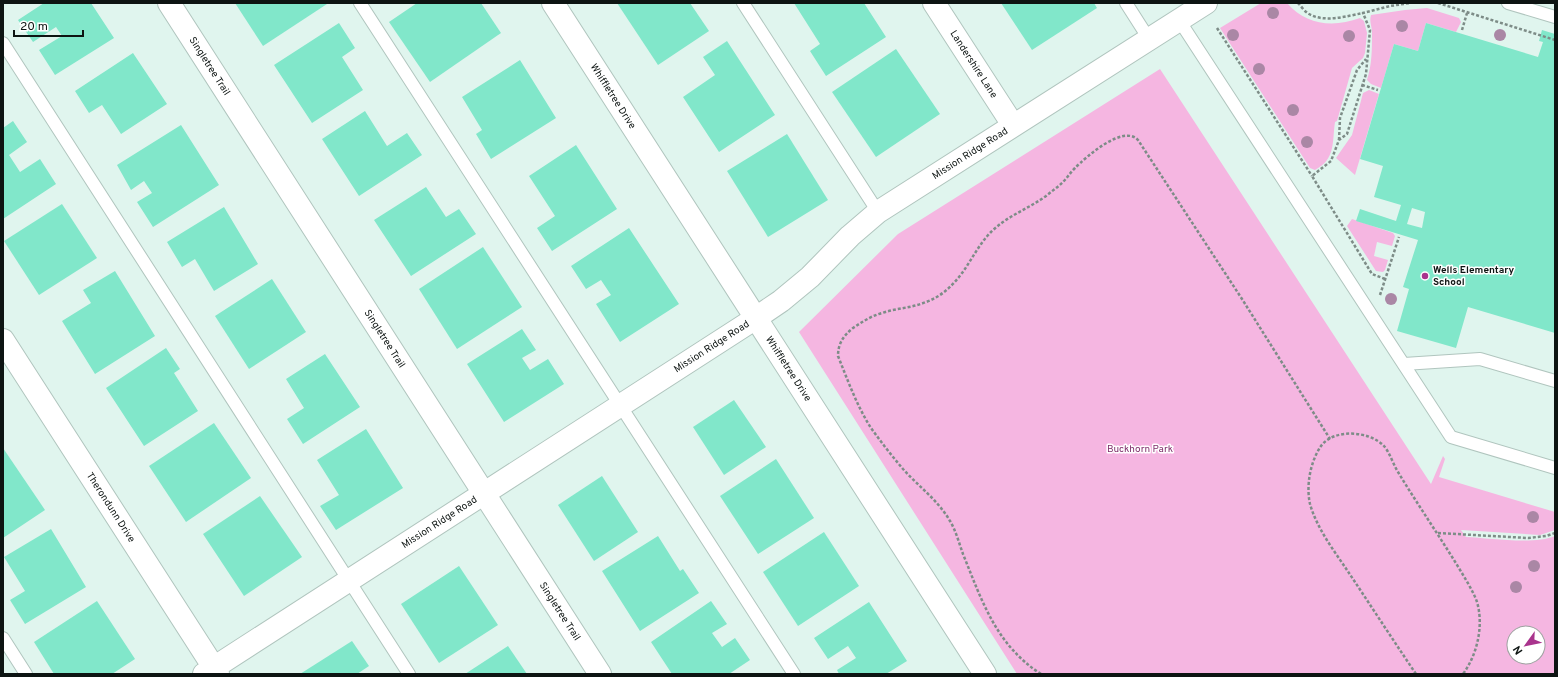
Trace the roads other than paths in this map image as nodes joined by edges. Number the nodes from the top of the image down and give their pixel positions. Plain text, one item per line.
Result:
1 (169, 3) edge
2 (360, 3) edge
3 (553, 3) edge
4 (743, 3) edge
5 (934, 3) edge
6 (1126, 3) edge
7 (1206, 3) edge
8 (1508, 3) edge
9 (1555, 17) edge
10 (1179, 20) junction
11 (1150, 39) junction
12 (3, 44) edge
13 (1013, 125) junction
14 (878, 212) junction
15 (756, 318) junction
16 (3, 340) edge
17 (1404, 364) junction
18 (1555, 381) edge
19 (619, 406) junction
20 (1555, 468) edge
21 (484, 494) junction
22 (350, 580) junction
23 (3, 638) edge
24 (212, 672) edge
25 (26, 674) edge
26 (409, 674) edge
27 (600, 674) edge
28 (794, 674) edge
29 (985, 674) edge

1 - 21 street, Singletree Trail
2 - 19 lane
3 - 15 street, Whiffletree Drive
4 - 14 lane
5 - 13 street, Landershire Lane
6 - 11 lane
7 - 10 street, Mission Ridge Road
8 - 9 lane
10 - 11 street, Mission Ridge Road
10 - 17 lane
11 - 13 street, Mission Ridge Road
12 - 22 lane
13 - 14 street, Mission Ridge Road
14 - 15 street, Mission Ridge Road
15 - 19 street, Mission Ridge Road
15 - 29 street, Whiffletree Drive
16 - 24 street, Therondunn Drive
17 - 18 lane
17 - 20 lane
19 - 21 street, Mission Ridge Road
19 - 28 lane
21 - 22 street, Mission Ridge Road
21 - 27 street, Singletree Trail
22 - 24 street, Mission Ridge Road
22 - 26 lane
23 - 25 lane

